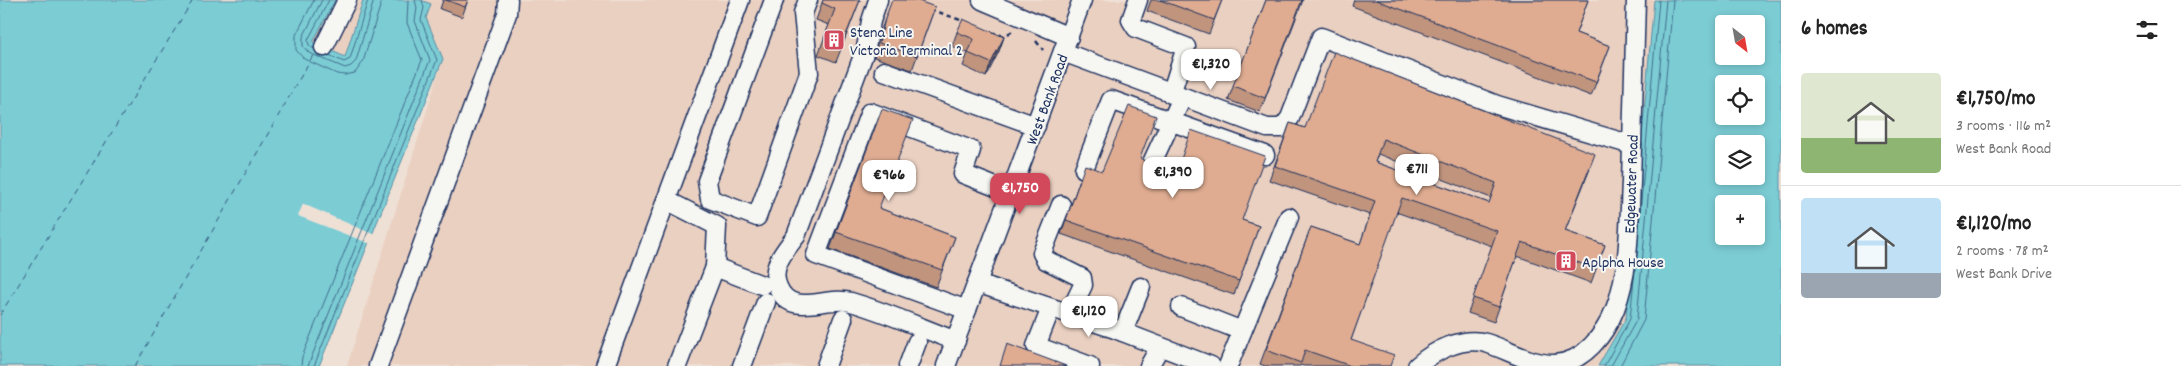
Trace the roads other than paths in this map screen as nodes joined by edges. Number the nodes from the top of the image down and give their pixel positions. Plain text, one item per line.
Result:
1 (341, 0) edge
2 (347, 0) edge
3 (508, 0) edge
4 (740, 0) edge
5 (774, 0) edge
6 (808, 0) edge
7 (878, 0) edge
8 (982, 0) edge
9 (1082, 0) edge
10 (1138, 0) edge
11 (1636, 0) edge
12 (1066, 44) junction
13 (884, 71) dead end
14 (1177, 96) junction
15 (1173, 121) junction
16 (1036, 126) junction
17 (1632, 145) junction
18 (1265, 155) edge
19 (1084, 169) edge
20 (1149, 169) edge
21 (1011, 193) junction
22 (666, 200) junction
23 (1061, 204) dead end
24 (1289, 216) dead end
25 (715, 267) junction
26 (977, 283) junction
27 (762, 284) dead end
28 (1141, 287) dead end
29 (766, 302) dead end
30 (1181, 307) dead end
31 (1051, 308) junction
32 (967, 310) junction
33 (1069, 314) junction
34 (843, 319) dead end
35 (1242, 331) junction
36 (1123, 332) junction
37 (956, 341) junction
38 (917, 342) dead end
39 (1160, 347) junction
40 (1582, 360) edge
41 (681, 365) edge
42 (378, 366) edge
43 (605, 366) edge
44 (742, 366) edge
45 (826, 366) edge
46 (908, 366) edge
47 (946, 366) edge
48 (1090, 366) edge
49 (1149, 366) edge
50 (1211, 366) edge
51 (1228, 366) edge
52 (1416, 366) edge

1 - 2 street
3 - 42 street
4 - 22 street
5 - 6 street
7 - 37 street
8 - 12 street
9 - 12 street, West Bank Road
10 - 14 street
11 - 17 street, Edgewater Road
12 - 14 street
12 - 16 street, West Bank Road
13 - 16 street
14 - 15 street
14 - 17 street
15 - 18 street
15 - 19 street
15 - 20 street
16 - 21 street, West Bank Road
17 - 40 street, Edgewater Road
21 - 26 street, West Bank Road
21 - 32 street
22 - 25 street
22 - 43 street
23 - 33 street
24 - 35 street
25 - 27 street
25 - 41 street
26 - 31 street
26 - 32 street, West Bank Road
28 - 36 street
29 - 44 street
30 - 35 street
31 - 33 street
31 - 48 street
32 - 37 street, West Bank Road
33 - 36 street
34 - 45 street
35 - 51 street
36 - 39 street
37 - 47 street, West Bank Road
38 - 46 street
39 - 49 street
39 - 50 street
40 - 52 street

